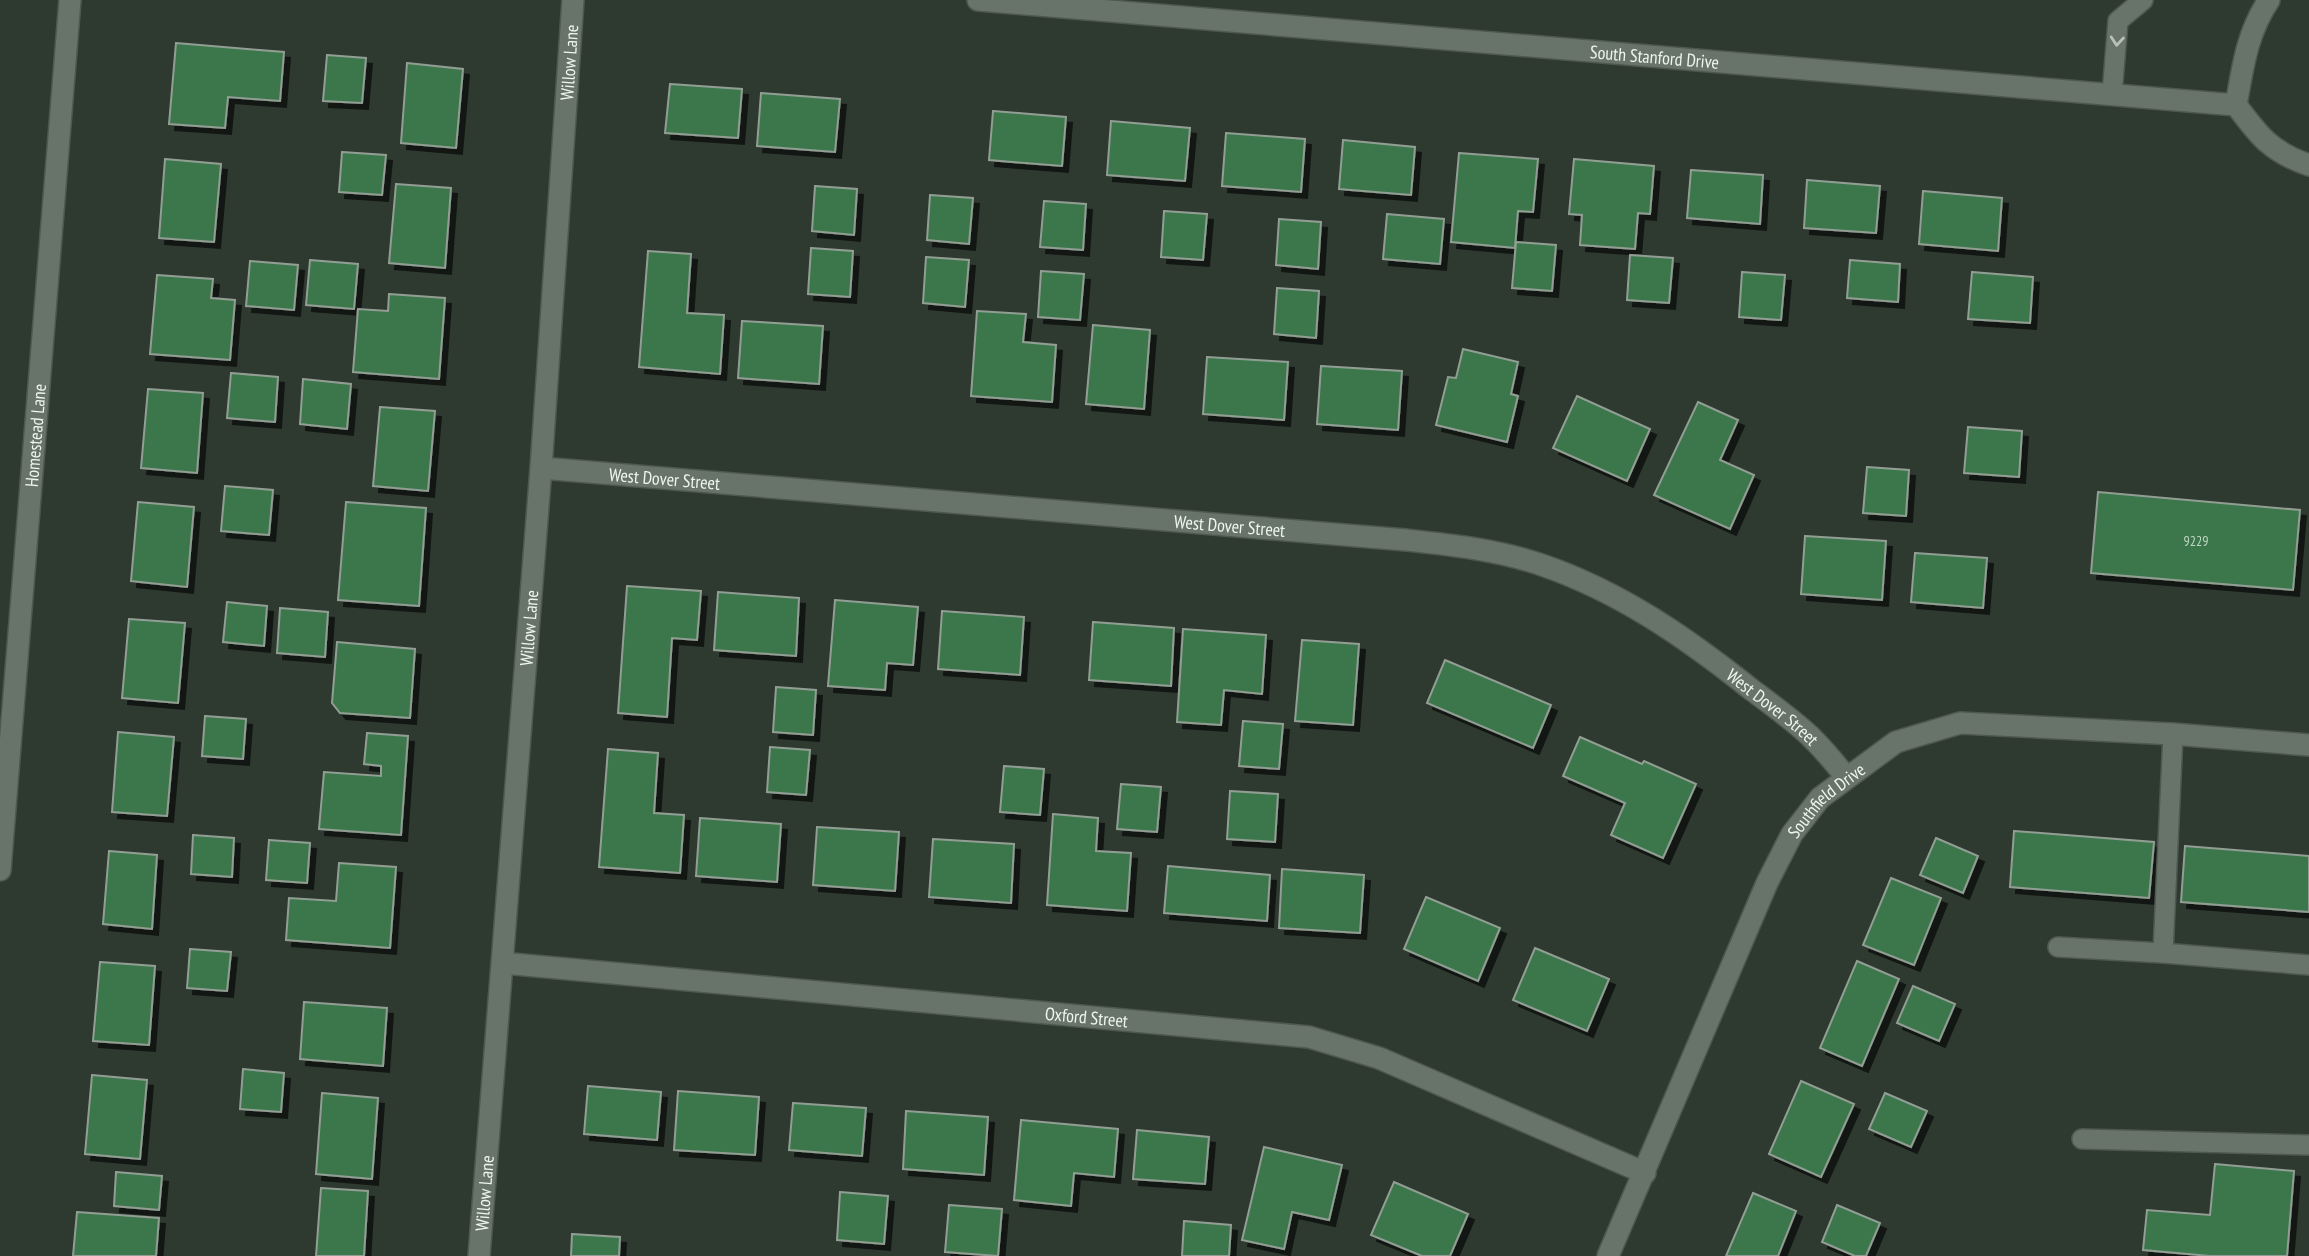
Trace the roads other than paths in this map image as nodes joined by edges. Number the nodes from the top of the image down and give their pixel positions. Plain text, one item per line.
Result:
1 (70, 0) edge
2 (573, 0) edge
3 (978, 0) edge
4 (2143, 0) edge
5 (2269, 0) edge
6 (2112, 94) junction
7 (2236, 105) junction
8 (2309, 165) edge
9 (541, 468) junction
10 (2173, 734) junction
11 (2309, 746) edge
12 (1846, 776) junction
13 (0, 870) edge
14 (2058, 947) dead end
15 (2163, 953) junction
16 (503, 964) junction
17 (2309, 965) edge
18 (2082, 1139) dead end
19 (2309, 1145) edge
20 (1645, 1173) junction
21 (479, 1256) edge
22 (1608, 1256) edge

1 - 13 street, Homestead Lane
2 - 9 street, Willow Lane
3 - 6 street, South Stanford Drive
4 -> 6 lane
5 - 7 street
6 - 7 street, South Stanford Drive
7 - 8 street
9 - 12 street, West Dover Street
9 - 16 street, Willow Lane
10 - 11 street, Southfield Drive
10 - 12 street, Southfield Drive
10 - 15 lane
12 - 20 street, Southfield Drive
14 - 15 lane
15 - 17 lane
16 - 20 street, Oxford Street
16 - 21 street, Willow Lane
18 - 19 lane
20 - 22 street, Southfield Drive

